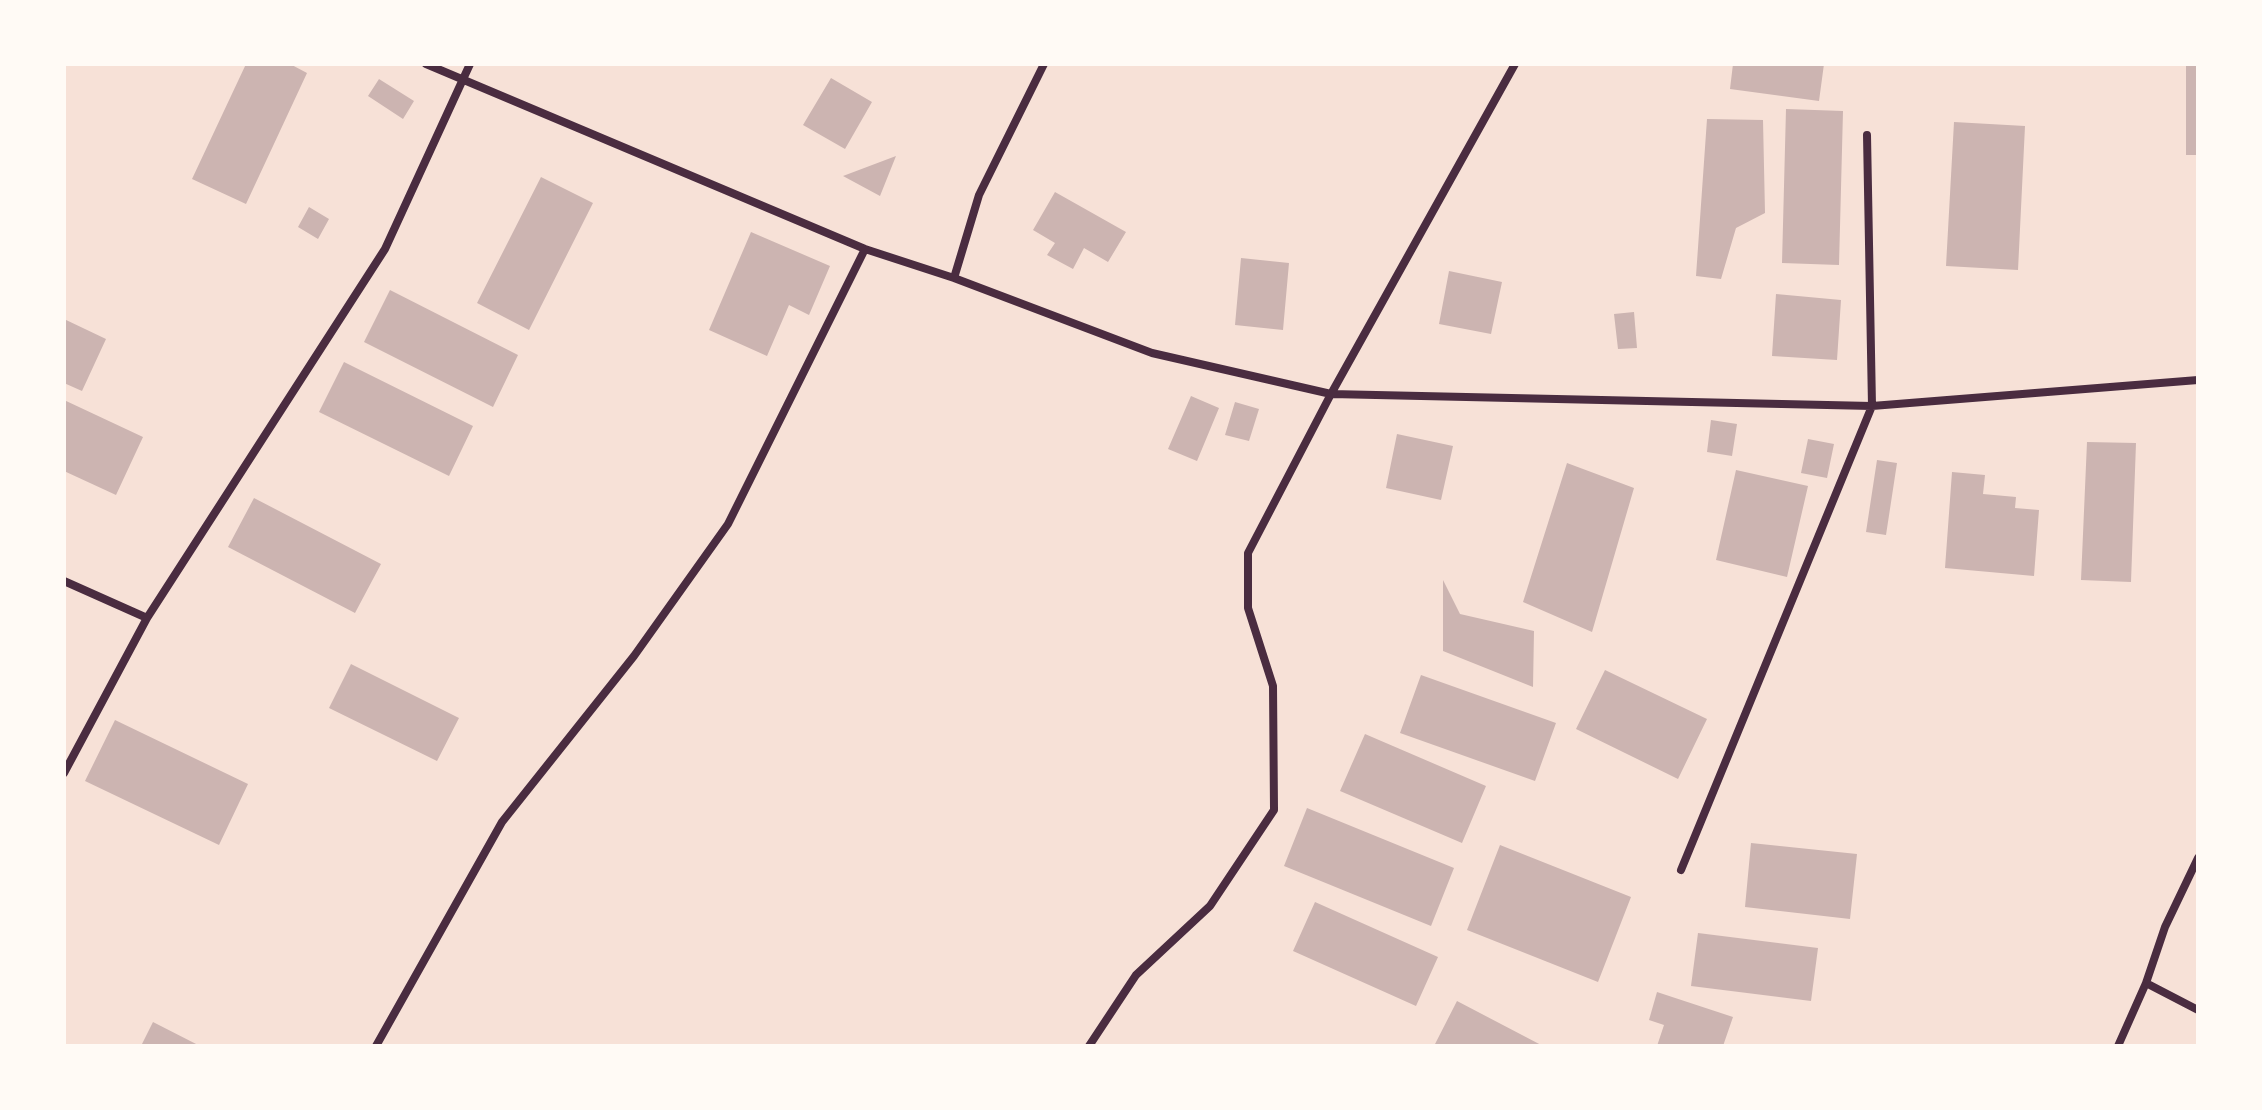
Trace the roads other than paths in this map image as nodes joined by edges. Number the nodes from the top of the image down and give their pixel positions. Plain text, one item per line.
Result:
1 (426, 64) edge
2 (470, 64) edge
3 (1044, 64) edge
4 (1515, 64) edge
5 (464, 81) junction
6 (1867, 135) dead end
7 (865, 249) junction
8 (954, 278) junction
9 (2198, 380) edge
10 (1331, 394) junction
11 (1872, 406) junction
12 (64, 581) edge
13 (147, 618) junction
14 (64, 773) edge
15 (2198, 858) edge
16 (1681, 870) dead end
17 (2146, 983) junction
18 (2198, 1010) edge
19 (376, 1046) edge
20 (1089, 1046) edge
21 (2118, 1046) edge

1 - 5 street
2 - 5 street
3 - 8 street
4 - 10 street
5 - 7 street
5 - 13 street
6 - 11 street
7 - 8 street
7 - 19 street
8 - 10 street
9 - 11 street
10 - 11 street
10 - 20 street
11 - 16 street
12 - 13 street
13 - 14 street
15 - 17 street
17 - 18 street
17 - 21 street

